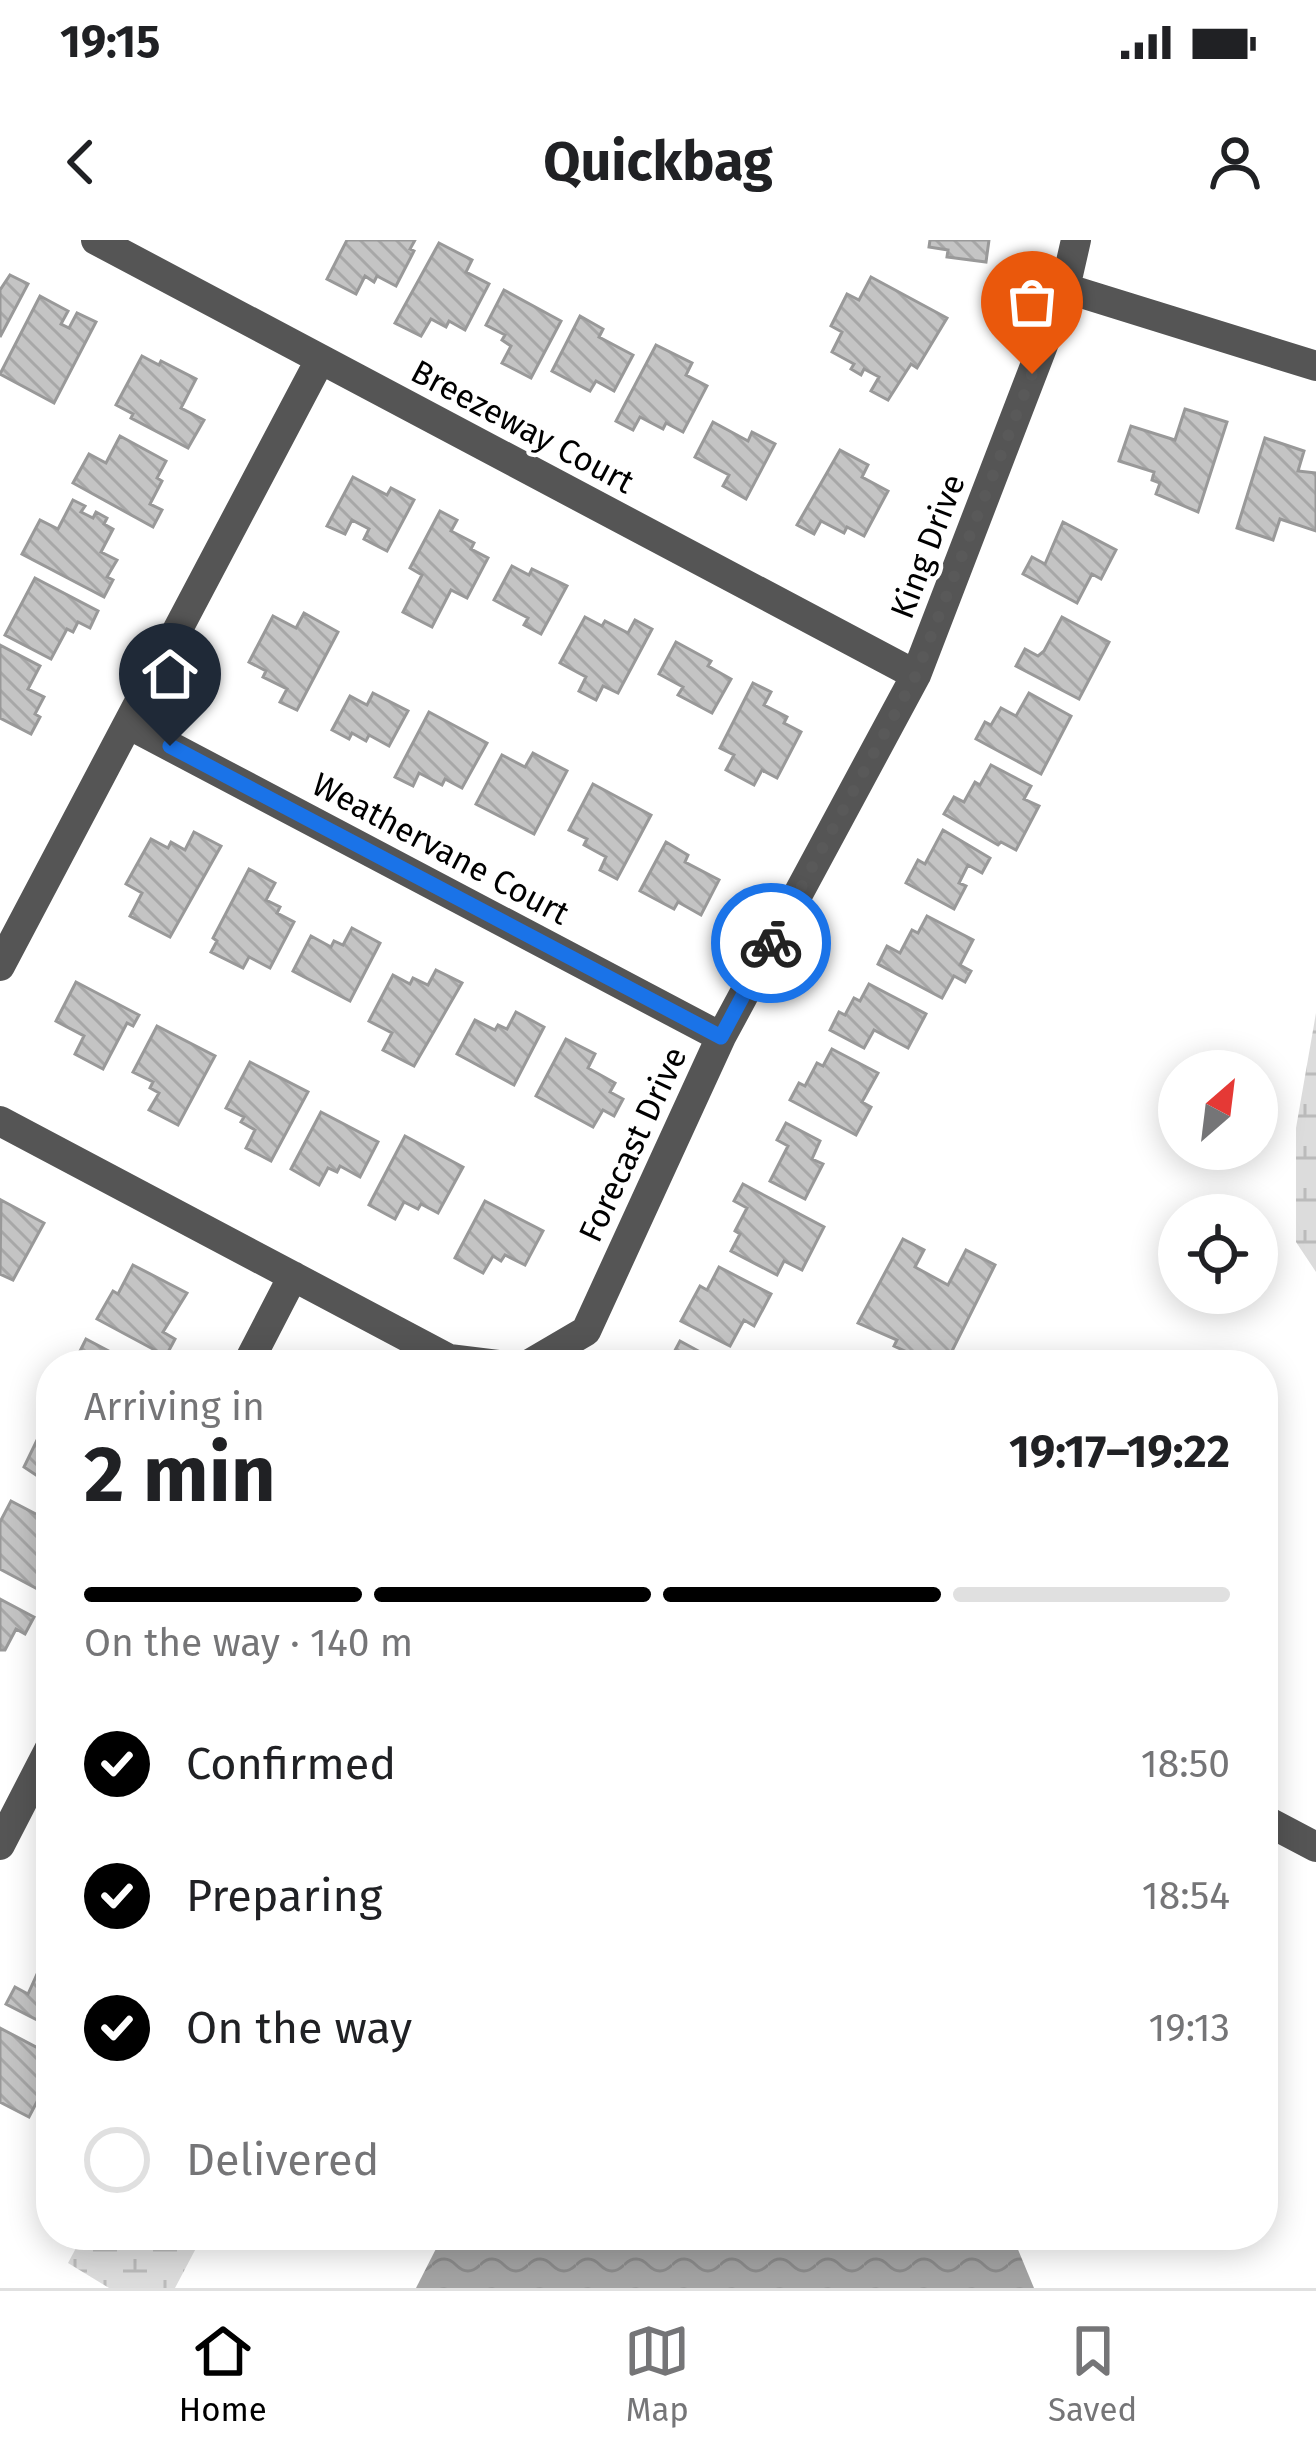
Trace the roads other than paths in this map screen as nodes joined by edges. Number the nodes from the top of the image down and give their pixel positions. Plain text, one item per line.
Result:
1 (96, 240) edge
2 (1076, 240) edge
3 (1065, 288) junction
4 (320, 360) junction
5 (1316, 366) edge
6 (916, 675) junction
7 (128, 724) junction
8 (0, 966) edge
9 (721, 1037) junction
10 (0, 1121) edge
11 (292, 1276) junction
12 (255, 1350) edge
13 (430, 1350) edge
14 (553, 1350) edge
15 (36, 1775) edge
16 (1278, 1827) edge
17 (0, 1846) edge
18 (1316, 1846) edge

1 - 4 street, Breezeway Court
2 - 3 street, King Drive
3 - 5 street
3 - 6 street, King Drive
4 - 6 street, Breezeway Court
4 - 7 street
6 - 9 street, Forecast Drive
7 - 8 street
7 - 9 street, Weathervane Court
9 - 14 street, Forecast Drive
10 - 11 street
11 - 12 street
11 - 13 street
15 - 17 street
16 - 18 street

